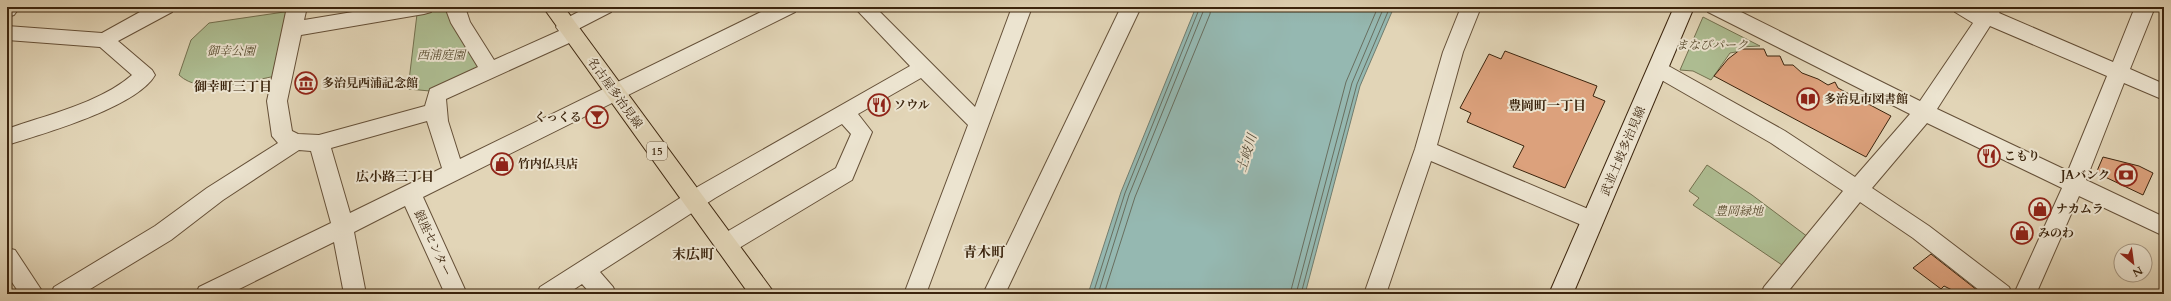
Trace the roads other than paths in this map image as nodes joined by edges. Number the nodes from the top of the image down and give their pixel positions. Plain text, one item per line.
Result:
1 (10, 7) edge
2 (165, 7) edge
3 (297, 7) edge
4 (424, 7) edge
5 (454, 7) edge
6 (553, 7) edge
7 (604, 7) edge
8 (788, 7) edge
9 (864, 7) edge
10 (1022, 7) edge
11 (1131, 7) edge
12 (1471, 7) edge
13 (1684, 7) edge
14 (1715, 7) edge
15 (1962, 7) edge
16 (2145, 7) edge
17 (7, 10) edge
18 (1988, 15) edge
19 (293, 29) junction
20 (568, 30) junction
21 (7, 33) edge
22 (105, 40) junction
23 (922, 68) junction
24 (1658, 69) junction
25 (490, 70) junction
26 (2117, 72) junction
27 (2164, 92) edge
28 (615, 93) junction
29 (436, 111) junction
30 (844, 112) junction
31 (1924, 112) junction
32 (979, 124) junction
33 (7, 137) edge
34 (296, 142) junction
35 (319, 143) junction
36 (1425, 149) junction
37 (454, 171) junction
38 (2074, 184) junction
39 (1857, 190) junction
40 (410, 193) junction
41 (694, 202) junction
42 (1592, 220) junction
43 (343, 227) junction
44 (2164, 227) edge
45 (726, 244) junction
46 (7, 257) edge
47 (585, 271) junction
48 (33, 294) edge
49 (62, 294) edge
50 (207, 294) edge
51 (355, 294) edge
52 (456, 294) edge
53 (548, 294) edge
54 (605, 294) edge
55 (763, 294) edge
56 (915, 294) edge
57 (994, 294) edge
58 (1375, 294) edge
59 (1561, 294) edge
60 (1772, 294) edge
61 (2001, 294) edge
62 (2025, 294) edge

1 - 17 street
2 - 22 street
3 - 19 street
4 - 19 street
5 - 25 street
6 - 20 main road, 名古屋多治見線 / 15
7 - 20 street
8 - 28 street
9 - 23 street
10 - 32 street
11 - 57 street
12 - 36 street
13 - 24 main road, 武並土岐多治見線
14 - 31 street
15 - 18 street
16 - 26 street
18 - 26 street
18 - 31 street
19 - 34 street
20 - 25 street
20 - 28 main road, 名古屋多治見線 / 15
21 - 22 street
22 - 33 street
23 - 30 street
23 - 32 street
24 - 39 street
24 - 42 main road, 武並土岐多治見線
25 - 29 street
26 - 27 street
26 - 38 street
28 - 37 street
28 - 41 main road, 名古屋多治見線 / 15
29 - 35 street
29 - 37 street
30 - 41 street
30 - 45 street
31 - 38 street
31 - 39 street
32 - 56 street
34 - 35 street
34 - 49 street
35 - 43 street
36 - 42 street
36 - 58 street
37 - 40 street
38 - 44 street
38 - 62 street
39 - 60 street
39 - 61 street
40 - 43 street
40 - 52 street, 銀座センター
41 - 45 main road, 名古屋多治見線 / 15
41 - 47 street
42 - 59 main road, 武並土岐多治見線
43 - 50 street
43 - 51 street
45 - 55 main road, 名古屋多治見線 / 15
46 - 48 street
47 - 53 street
47 - 54 street

